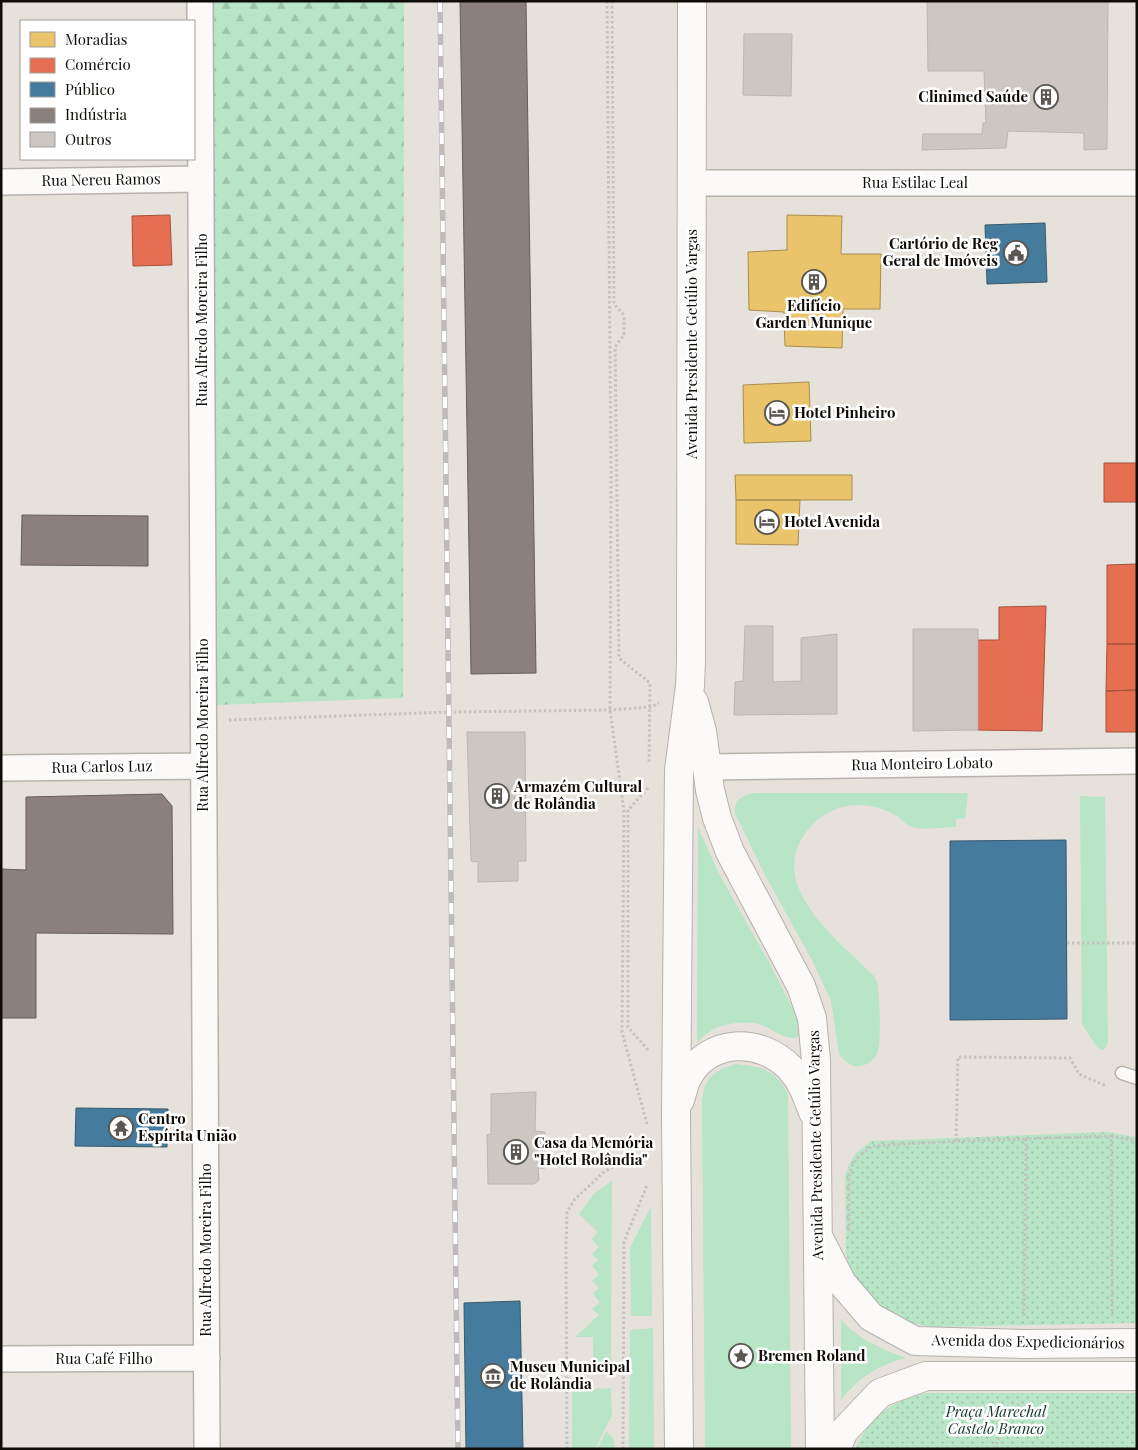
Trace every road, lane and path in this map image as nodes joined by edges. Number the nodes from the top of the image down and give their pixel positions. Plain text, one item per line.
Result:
1 (200, 1) edge
2 (607, 1) edge
3 (612, 1) edge
4 (692, 1) edge
5 (201, 179) junction
6 (1, 182) edge
7 (692, 183) junction
8 (1137, 183) edge
9 (690, 686) junction
10 (651, 706) junction
11 (610, 710) junction
12 (204, 721) junction
13 (1137, 761) edge
14 (203, 766) junction
15 (707, 767) junction
16 (1, 768) edge
17 (649, 771) dead end
18 (649, 780) dead end
19 (1067, 943) dead end
20 (1137, 943) edge
21 (653, 1056) dead end
22 (1122, 1073) dead end
23 (1137, 1078) edge
24 (1111, 1088) dead end
25 (664, 1119) junction
26 (817, 1123) junction
27 (1111, 1136) junction
28 (1026, 1139) junction
29 (956, 1141) junction
30 (1137, 1141) edge
31 (678, 1156) junction
32 (648, 1158) junction
33 (648, 1165) dead end
34 (649, 1180) dead end
35 (819, 1238) junction
36 (849, 1239) dead end
37 (1124, 1343) edge
38 (1024, 1344) junction
39 (207, 1358) junction
40 (1, 1360) edge
41 (1137, 1376) edge
42 (1012, 1401) dead end
43 (207, 1449) edge
44 (567, 1449) edge
45 (623, 1449) edge
46 (679, 1449) edge
47 (820, 1449) edge
48 (836, 1449) edge
49 (994, 1449) edge

1 - 5 street, Rua Alfredo Moreira Filho
2 - 11 path
3 - 10 path
4 - 7 main road, Avenida Presidente Getúlio Vargas
5 - 6 street, Rua Nereu Ramos
5 - 12 street, Rua Alfredo Moreira Filho
7 - 8 street, Rua Estilac Leal
7 - 9 main road, Avenida Presidente Getúlio Vargas
9 - 10 path
9 - 15 main road, Avenida Presidente Getúlio Vargas
9 - 25 main road, Avenida Presidente Getúlio Vargas
10 - 11 path
10 - 17 path
11 - 12 path
11 - 25 path
12 - 14 street, Rua Alfredo Moreira Filho
13 - 15 street, Rua Monteiro Lobato
14 - 16 street, Rua Carlos Luz
14 - 39 street, Rua Alfredo Moreira Filho
15 - 26 main road, Avenida Presidente Getúlio Vargas
18 - 21 path
19 - 20 path
22 - 23 lane
24 - 29 path
25 - 26 main road
25 - 31 main road, Avenida Presidente Getúlio Vargas
26 - 35 main road, Avenida Presidente Getúlio Vargas
27 - 28 path
27 - 30 path
27 - 37 path
28 - 29 path
28 - 38 path
29 - 36 path
31 - 32 path
31 - 46 main road, Avenida Presidente Getúlio Vargas
32 - 33 path
32 - 44 path
34 - 45 path
35 - 38 main road, Avenida dos Expedicionários
35 - 47 main road, Avenida Presidente Getúlio Vargas
37 - 38 main road, Avenida dos Expedicionários
39 - 40 street, Rua Café Filho
39 - 43 street, Rua Alfredo Moreira Filho
41 - 48 main road
42 - 49 path

